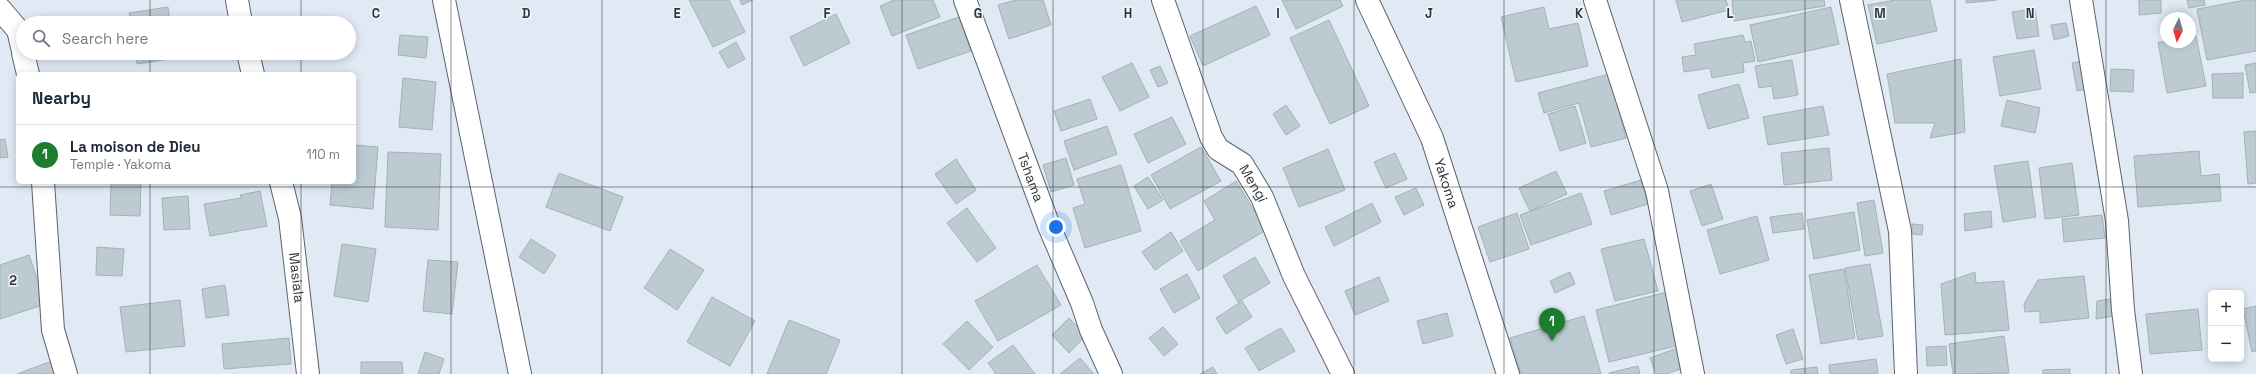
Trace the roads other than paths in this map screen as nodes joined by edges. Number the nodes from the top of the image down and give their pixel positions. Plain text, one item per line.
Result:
1 (237, 0) edge
2 (444, 0) edge
3 (965, 0) edge
4 (1163, 0) edge
5 (1367, 0) edge
6 (1595, 0) edge
7 (1851, 0) edge
8 (2081, 0) edge
9 (0, 8) edge
10 (240, 16) edge
11 (16, 28) edge
12 (25, 60) edge
13 (250, 60) edge
14 (28, 72) edge
15 (253, 72) edge
16 (43, 184) edge
17 (282, 184) edge
18 (66, 374) edge
19 (308, 374) edge
20 (520, 374) edge
21 (1111, 374) edge
22 (1343, 374) edge
23 (1508, 374) edge
24 (1693, 374) edge
25 (1906, 374) edge
26 (2131, 374) edge

1 - 10 street
2 - 20 street
3 - 21 street, Tshama
4 - 22 street, Mengi
5 - 23 street, Yakoma
6 - 24 street
7 - 25 street
8 - 26 street
9 - 11 street
12 - 14 street
13 - 15 street
16 - 18 street
17 - 19 street, Masiala

